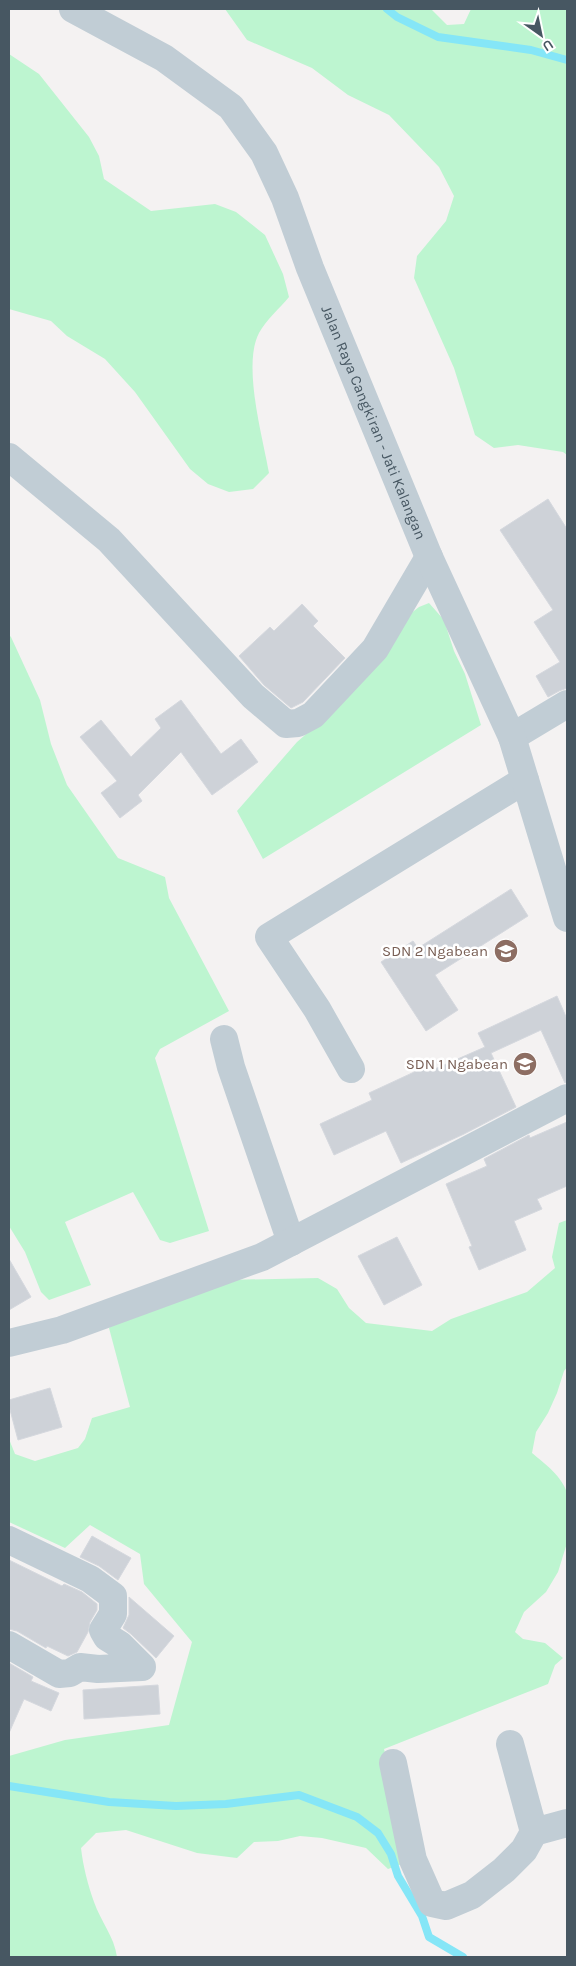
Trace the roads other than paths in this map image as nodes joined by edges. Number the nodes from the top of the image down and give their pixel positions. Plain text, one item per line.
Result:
1 (73, 9) edge
2 (9, 457) edge
3 (429, 557) junction
4 (567, 704) edge
5 (512, 737) junction
6 (525, 780) junction
7 (567, 918) edge
8 (224, 1039) dead end
9 (351, 1069) dead end
10 (567, 1098) edge
11 (291, 1242) junction
12 (9, 1343) edge
13 (9, 1540) edge
14 (103, 1630) junction
15 (9, 1645) edge
16 (80, 1667) junction
17 (510, 1744) dead end
18 (393, 1763) dead end
19 (567, 1824) edge
20 (534, 1832) junction

1 - 3 street, Jalan Raya Cangkiran - Jati Kalangan
2 - 3 street
3 - 5 street, Jalan Raya Cangkiran - Jati Kalangan
4 - 5 street
5 - 6 street, Jalan Raya Cangkiran - Jati Kalangan
6 - 7 street, Jalan Raya Cangkiran - Jati Kalangan
6 - 9 street
8 - 11 street
10 - 11 street
11 - 12 street
13 - 14 street
14 - 16 street
14 - 16 street
15 - 16 street
17 - 20 street
18 - 20 street
19 - 20 street

